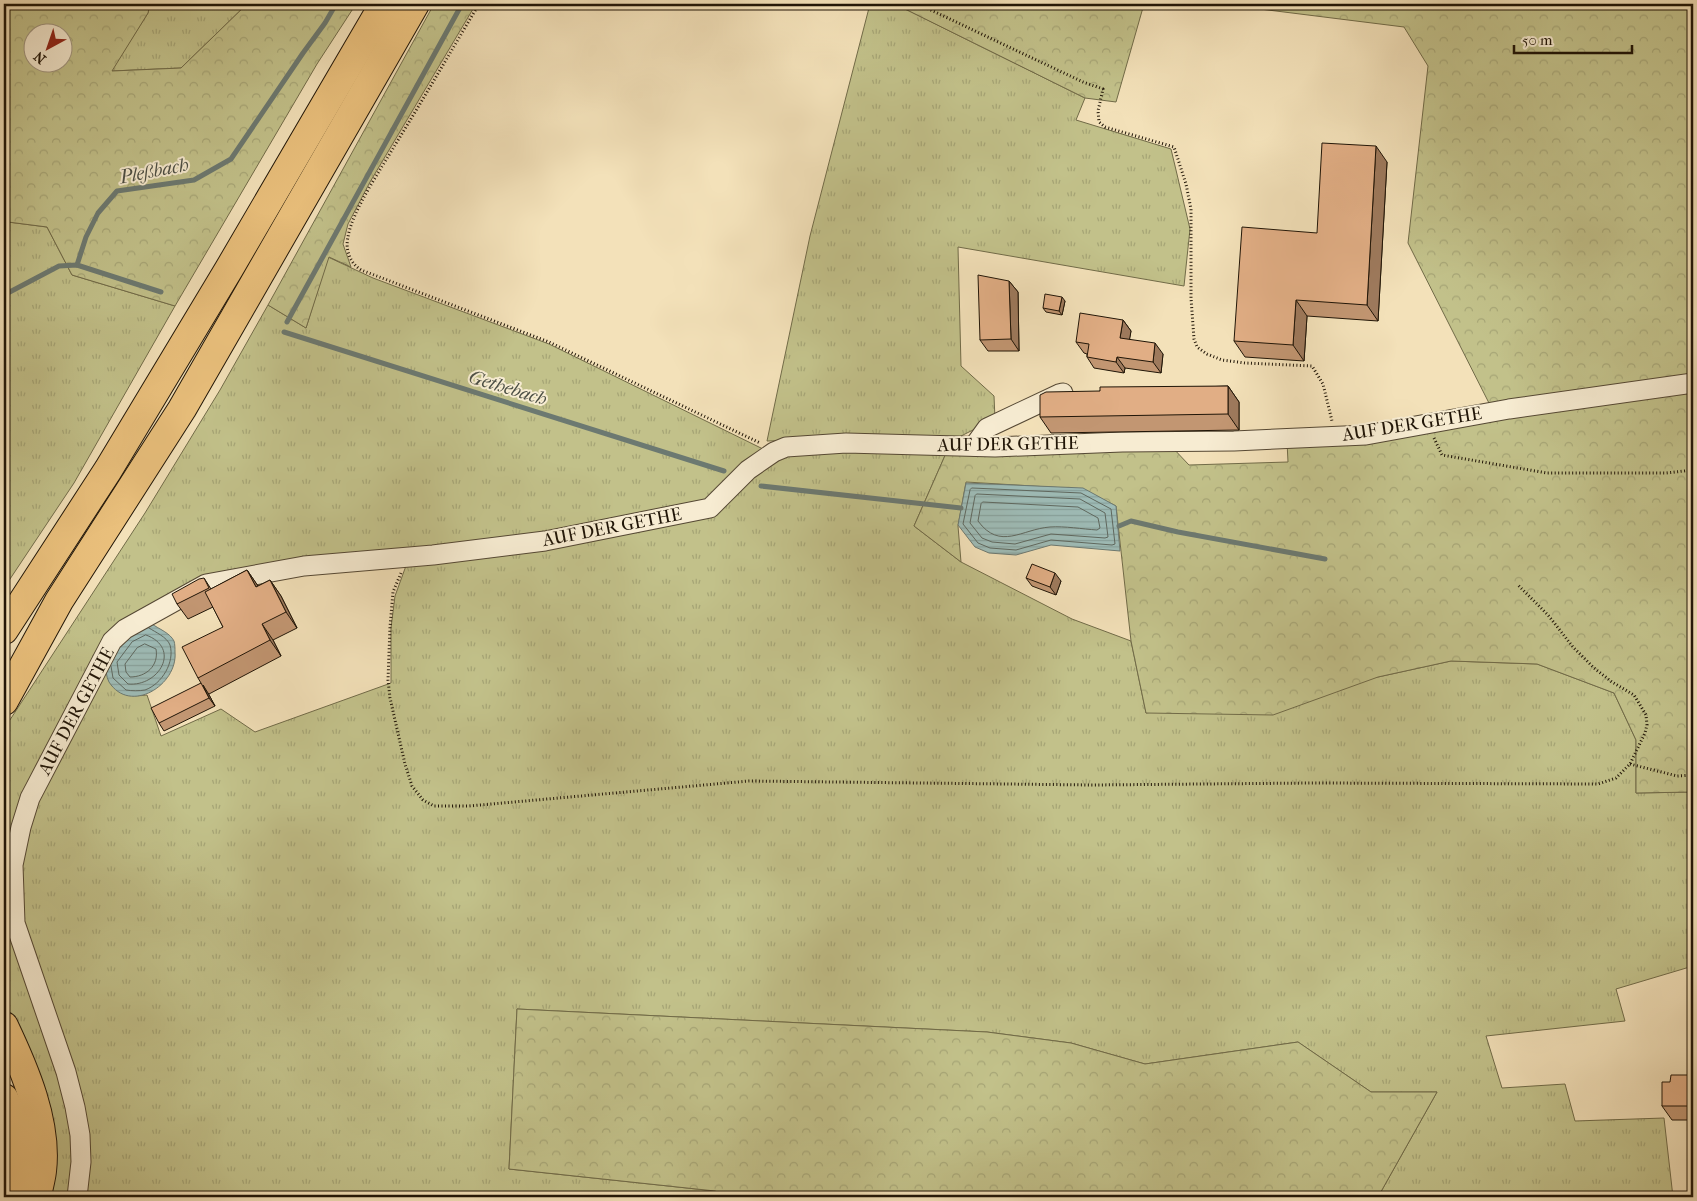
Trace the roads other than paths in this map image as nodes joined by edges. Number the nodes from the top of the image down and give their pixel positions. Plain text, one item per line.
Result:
1 (384, 4) edge
2 (415, 4) edge
3 (1693, 382) edge
4 (1075, 392) edge
5 (974, 446) junction
6 (59, 602) junction
7 (4, 630) edge
8 (4, 680) edge
9 (4, 701) edge
10 (4, 1026) edge
11 (4, 1098) edge
12 (11, 1197) edge
13 (36, 1197) edge
14 (77, 1197) edge

1 - 7 highway
2 - 6 highway
3 - 5 street, AUF DER GETHE
4 - 5 street
5 - 14 street, AUF DER GETHE
6 - 8 highway
6 - 9 highway
10 - 13 highway
11 - 12 highway

